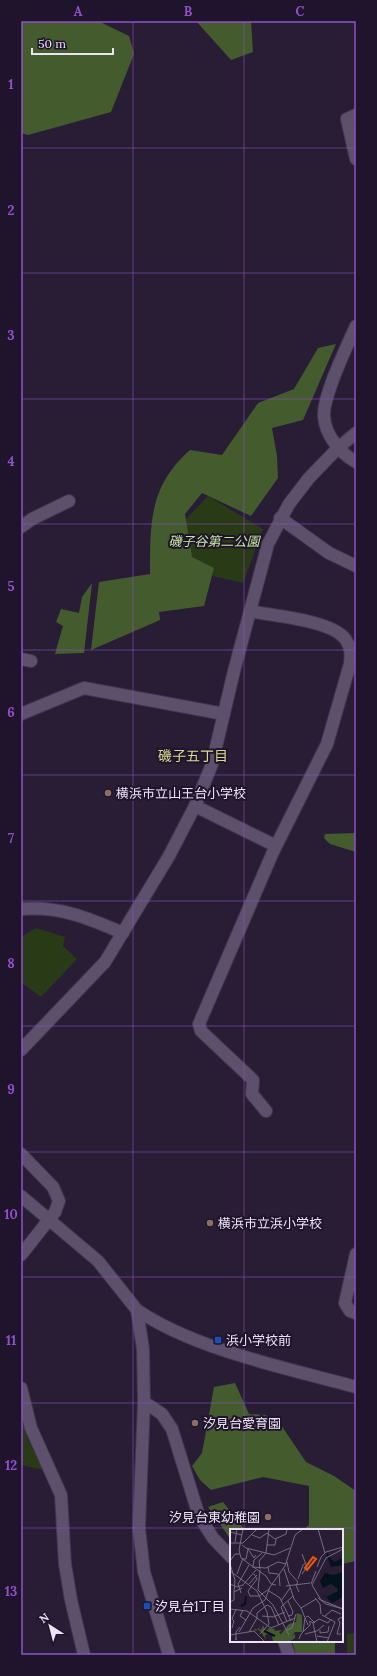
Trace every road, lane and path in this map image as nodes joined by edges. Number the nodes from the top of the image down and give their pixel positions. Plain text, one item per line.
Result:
1 (356, 115) edge
2 (356, 159) edge
3 (356, 326) edge
4 (356, 433) edge
5 (338, 448) junction
6 (356, 462) edge
7 (69, 502) dead end
8 (280, 518) junction
9 (21, 527) edge
10 (356, 566) edge
11 (250, 611) junction
12 (21, 714) edge
13 (224, 714) junction
14 (195, 806) junction
15 (276, 846) junction
16 (21, 909) edge
17 (123, 933) junction
18 (21, 1050) edge
19 (266, 1111) dead end
20 (21, 1154) edge
21 (21, 1196) edge
22 (49, 1220) junction
23 (356, 1254) edge
24 (21, 1255) edge
25 (137, 1310) junction
26 (356, 1313) edge
27 (356, 1386) edge
28 (21, 1388) edge
29 (144, 1402) junction
30 (230, 1556) edge
31 (284, 1642) edge
32 (84, 1655) edge
33 (169, 1655) edge
34 (288, 1655) edge

1 - 2 street
3 - 5 street
4 - 5 street
5 - 6 street
5 - 8 street
7 - 9 street
8 - 10 street
8 - 11 street
11 - 13 street
11 - 15 street
12 - 13 street
13 - 14 street
14 - 15 street
14 - 17 street
15 - 19 street
16 - 17 street
17 - 18 street
20 - 22 street
21 - 22 street
22 - 24 street
22 - 25 street
23 - 26 street
25 - 27 street
25 - 29 street
28 - 32 street
29 - 30 street
29 - 33 street
31 - 34 street

